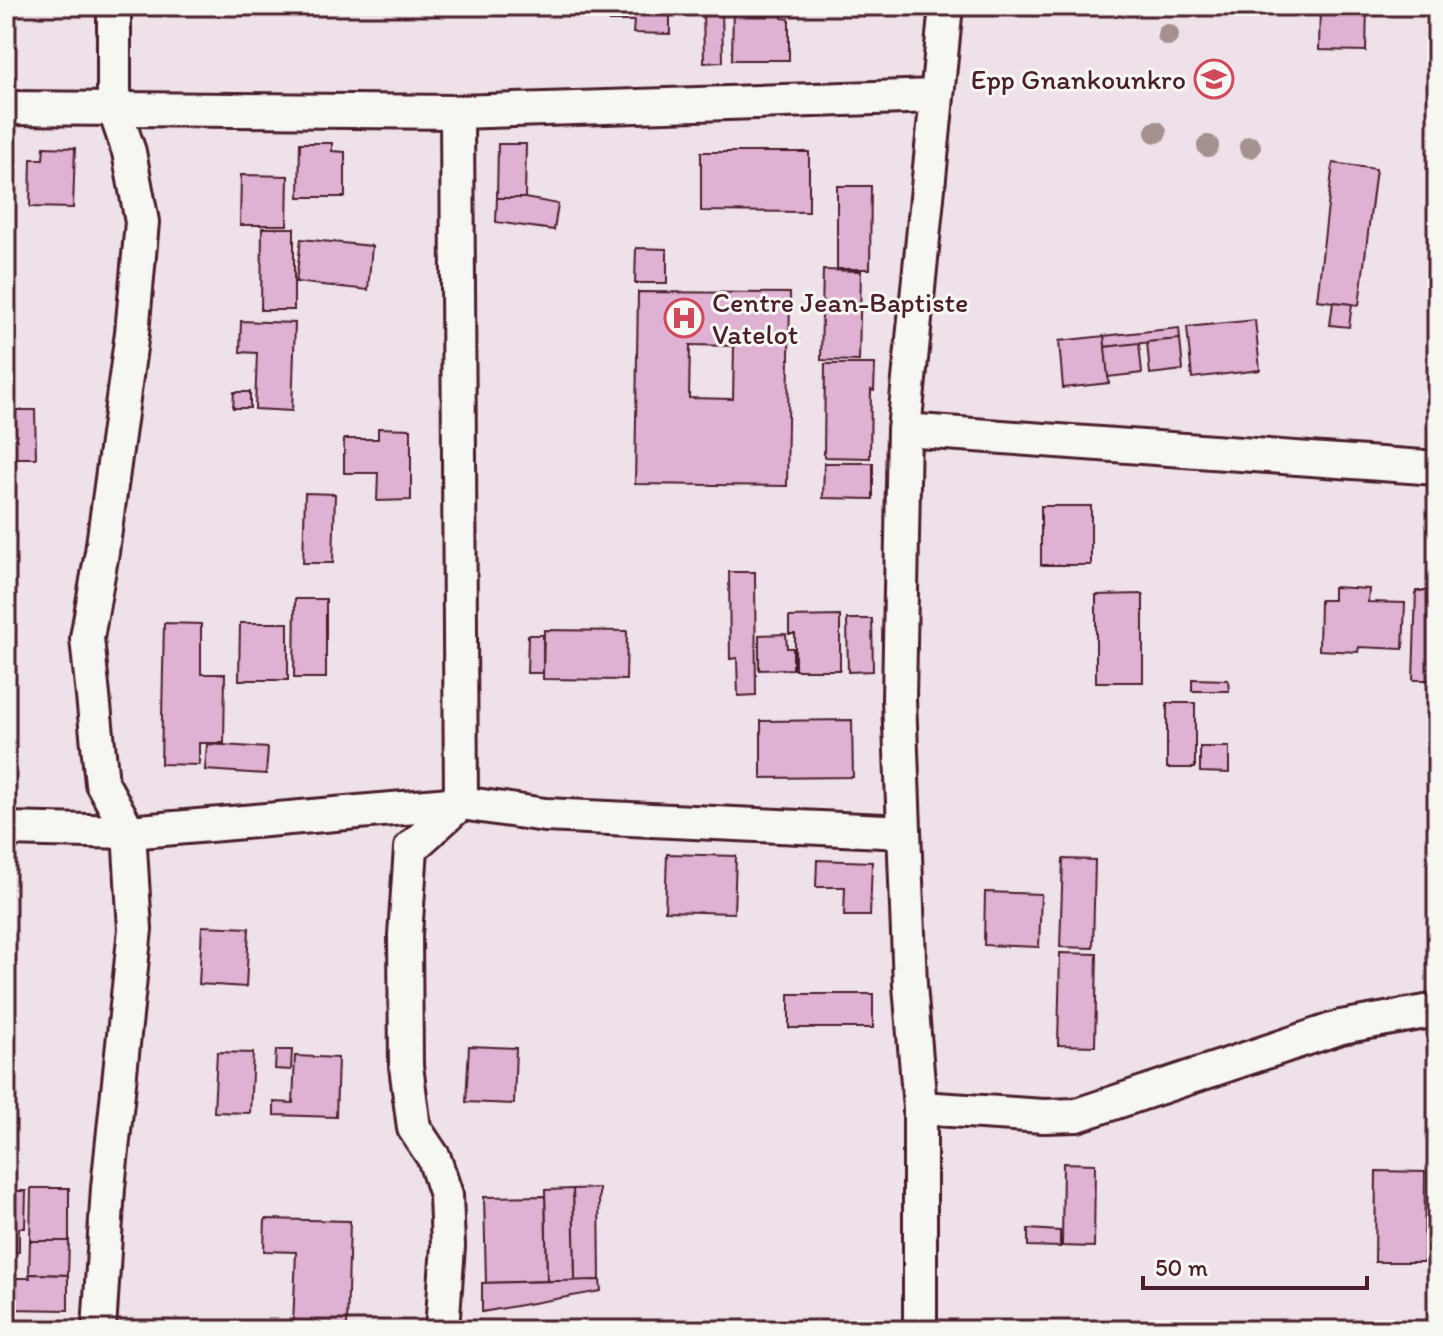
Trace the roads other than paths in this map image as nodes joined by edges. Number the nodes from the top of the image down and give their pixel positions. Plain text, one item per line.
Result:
1 (114, 6) edge
2 (946, 6) edge
3 (936, 96) junction
4 (6, 108) edge
5 (114, 108) junction
6 (457, 112) junction
7 (904, 430) junction
8 (1437, 468) edge
9 (461, 803) junction
10 (6, 829) edge
11 (129, 832) junction
12 (904, 832) junction
13 (1437, 1010) edge
14 (920, 1108) junction
15 (99, 1330) edge
16 (442, 1330) edge
17 (920, 1330) edge

1 - 5 street
2 - 3 street
3 - 6 street
3 - 7 street
4 - 5 street
5 - 6 street
5 - 11 street
6 - 9 street
7 - 8 street
7 - 12 street
9 - 11 street
9 - 12 street
9 - 16 street
10 - 11 street
11 - 15 street
12 - 14 street
13 - 14 street
14 - 17 street

